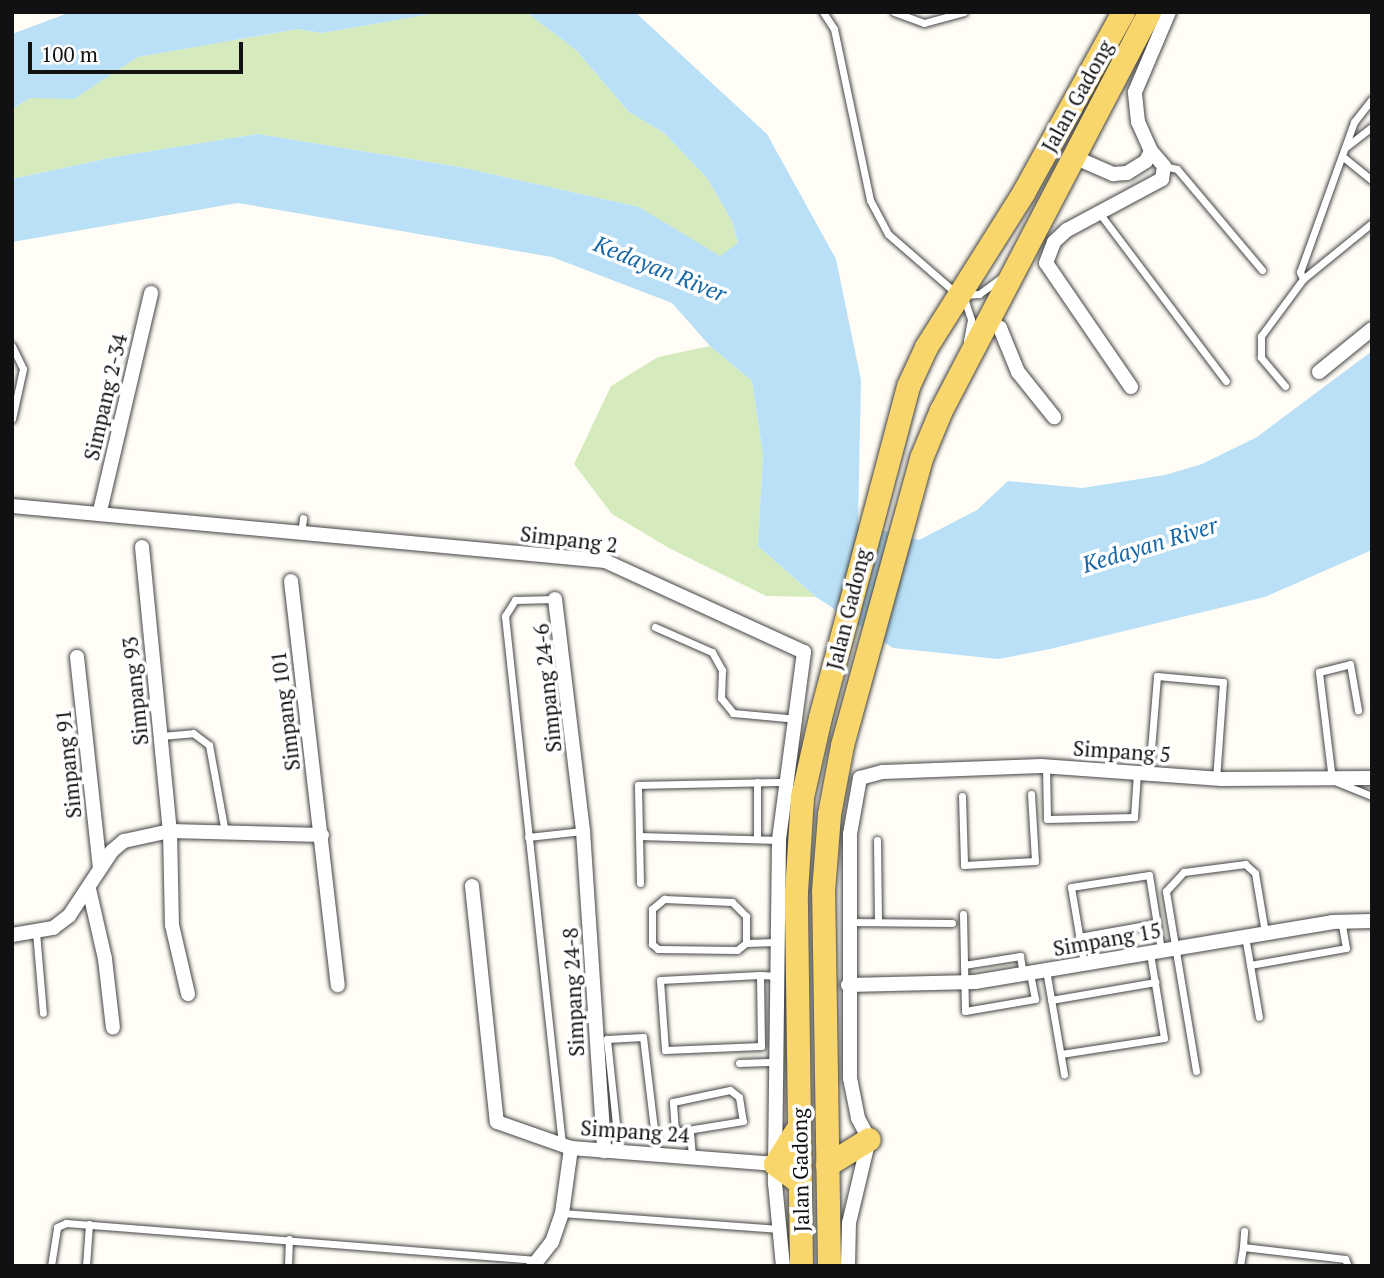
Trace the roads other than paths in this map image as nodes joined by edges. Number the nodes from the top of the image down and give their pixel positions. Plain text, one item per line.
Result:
1 (823, 12) edge
2 (894, 12) edge
3 (964, 12) edge
4 (1123, 12) edge
5 (1149, 12) edge
6 (1169, 12) edge
7 (1372, 99) edge
8 (1372, 127) edge
9 (1050, 146) junction
10 (1346, 147) junction
11 (1151, 151) junction
12 (1342, 156) junction
13 (1074, 157) junction
14 (1164, 166) junction
15 (1372, 180) edge
16 (1100, 214) junction
17 (1372, 223) edge
18 (1020, 261) junction
19 (1262, 270) dead end
20 (1303, 279) junction
21 (151, 293) dead end
22 (959, 294) junction
23 (989, 321) junction
24 (1372, 329) edge
25 (12, 346) edge
26 (962, 370) junction
27 (1319, 372) dead end
28 (1226, 381) dead end
29 (1285, 386) dead end
30 (16, 387) edge
31 (1131, 387) dead end
32 (1054, 417) dead end
33 (12, 419) edge
34 (12, 506) edge
35 (100, 511) junction
36 (303, 518) dead end
37 (301, 534) junction
38 (142, 547) dead end
39 (291, 581) dead end
40 (555, 599) joint
41 (655, 627) dead end
42 (76, 657) dead end
43 (1359, 710) dead end
44 (809, 718) junction
45 (161, 736) junction
46 (1046, 766) junction
47 (1143, 773) junction
48 (1372, 778) edge
49 (1216, 779) junction
50 (1335, 781) junction
51 (757, 782) junction
52 (786, 782) junction
53 (1031, 794) dead end
54 (961, 796) dead end
55 (1372, 796) edge
56 (170, 831) junction
57 (583, 831) junction
58 (225, 833) junction
59 (322, 835) junction
60 (639, 836) junction
61 (528, 837) junction
62 (757, 838) junction
63 (779, 840) junction
64 (877, 840) dead end
65 (100, 867) junction
66 (640, 883) dead end
67 (472, 886) dead end
68 (89, 889) junction
69 (963, 914) dead end
70 (1341, 921) junction
71 (1372, 921) edge
72 (849, 922) junction
73 (878, 922) junction
74 (952, 923) dead end
75 (1157, 923) junction
76 (36, 932) junction
77 (1265, 933) junction
78 (12, 934) edge
79 (1245, 936) junction
80 (1079, 937) junction
81 (778, 942) junction
82 (746, 943) junction
83 (1162, 951) junction
84 (1084, 964) junction
85 (964, 965) junction
86 (1250, 965) junction
87 (1046, 970) junction
88 (1027, 973) junction
89 (760, 975) junction
90 (778, 976) junction
91 (965, 982) junction
92 (1155, 982) junction
93 (338, 985) dead end
94 (848, 985) junction
95 (187, 994) dead end
96 (1051, 1000) junction
97 (44, 1013) dead end
98 (1259, 1017) dead end
99 (113, 1028) dead end
100 (1061, 1054) junction
101 (778, 1062) junction
102 (738, 1063) dead end
103 (1196, 1071) dead end
104 (1064, 1074) dead end
105 (799, 1125) junction
106 (826, 1128) junction
107 (690, 1133) junction
108 (869, 1139) junction
109 (566, 1147) junction
110 (611, 1151) junction
111 (657, 1154) junction
112 (692, 1156) junction
113 (775, 1164) junction
114 (827, 1165) junction
115 (800, 1183) junction
116 (562, 1213) junction
117 (89, 1224) junction
118 (780, 1229) junction
119 (1244, 1231) dead end
120 (289, 1239) junction
121 (1242, 1247) junction
122 (533, 1263) edge
123 (847, 1265) edge
124 (51, 1266) edge
125 (86, 1266) edge
126 (288, 1266) edge
127 (783, 1266) edge
128 (801, 1266) edge
129 (1240, 1266) edge
130 (1348, 1266) edge

1 - 22 lane
2 - 3 lane
4 - 9 main road, Jalan Gadong
5 - 13 main road, Jalan Gadong
6 - 11 street
7 - 10 lane
8 - 10 lane
9 - 13 main road
9 - 22 main road, Jalan Gadong
10 - 12 lane
11 - 13 street
11 - 14 street
12 - 15 lane
12 - 20 lane
13 - 18 main road, Jalan Gadong
14 - 16 street
14 - 19 lane
16 - 28 lane
16 - 31 street
17 - 20 lane
18 - 22 lane
18 - 23 main road, Jalan Gadong
20 - 29 lane
21 - 35 street, Simpang 2-34
22 - 26 lane
22 - 44 main road, Jalan Gadong
23 - 26 main road, Jalan Gadong
23 - 32 street
24 - 27 street
25 - 30 lane
26 - 106 main road, Jalan Gadong
30 - 33 lane
34 - 35 street, Simpang 2
35 - 37 street, Simpang 2
36 - 37 lane
37 - 44 street, Simpang 2
38 - 45 street, Simpang 93
39 - 59 street, Simpang 101
40 - 57 street, Simpang 24-6
40 - 61 lane, Simpang 24-6
41 - 44 lane
42 - 65 street, Simpang 91
43 - 50 lane
44 - 52 street
44 - 105 main road, Jalan Gadong
45 - 56 street, Simpang 93
45 - 58 lane
46 - 47 street, Simpang 5
46 - 47 lane
46 - 72 street, Simpang 5
47 - 49 street, Simpang 5
47 - 49 lane
48 - 50 street, Simpang 5
49 - 50 street, Simpang 5
50 - 55 lane
51 - 52 lane
51 - 60 lane
51 - 62 lane
52 - 63 street
53 - 54 lane
56 - 58 street
56 - 65 street
56 - 95 street, Simpang 93
57 - 61 lane
57 - 110 street, Simpang 24-8
58 - 59 street
59 - 93 street, Simpang 101
60 - 62 lane
60 - 66 lane
61 - 109 lane, Simpang 24-6
62 - 63 lane
63 - 81 street
64 - 73 lane
65 - 68 street
67 - 109 street, Simpang 24
68 - 76 street
68 - 99 street
69 - 85 lane
70 - 71 street, Simpang 15
70 - 77 street, Simpang 15
70 - 86 lane
72 - 73 lane
72 - 94 street
73 - 74 lane
75 - 80 lane
75 - 80 lane
75 - 83 lane
76 - 78 street
76 - 97 lane
77 - 79 street, Simpang 15
77 - 83 lane
79 - 83 street, Simpang 15
79 - 86 lane
80 - 84 lane
81 - 82 lane
81 - 90 street
82 - 82 lane
83 - 84 street, Simpang 15
83 - 92 lane
83 - 103 lane
84 - 87 street, Simpang 15
85 - 88 lane
85 - 91 lane
86 - 98 lane
87 - 88 street, Simpang 15
87 - 96 lane
88 - 91 street, Simpang 15
88 - 91 lane
89 - 89 lane
89 - 90 lane
90 - 101 street
91 - 94 street, Simpang 15
92 - 96 lane
92 - 100 lane
94 - 108 street
96 - 100 lane
100 - 104 lane
101 - 102 lane
101 - 113 street
105 - 113 main road
105 - 115 main road, Jalan Gadong
106 - 108 main road
106 - 114 main road, Jalan Gadong
107 - 107 lane
107 - 112 lane
108 - 114 main road
108 - 123 street
109 - 110 street, Simpang 24
109 - 116 street
110 - 111 street, Simpang 24
110 - 111 lane
111 - 112 street, Simpang 24
112 - 113 street, Simpang 24
113 - 115 main road
113 - 118 street
114 - 123 main road, Jalan Gadong
115 - 128 main road, Jalan Gadong
116 - 118 lane
116 - 122 street
117 - 120 lane
117 - 124 lane
117 - 125 lane
118 - 127 street
119 - 121 lane
120 - 122 lane
120 - 126 lane
121 - 129 lane
121 - 130 lane

